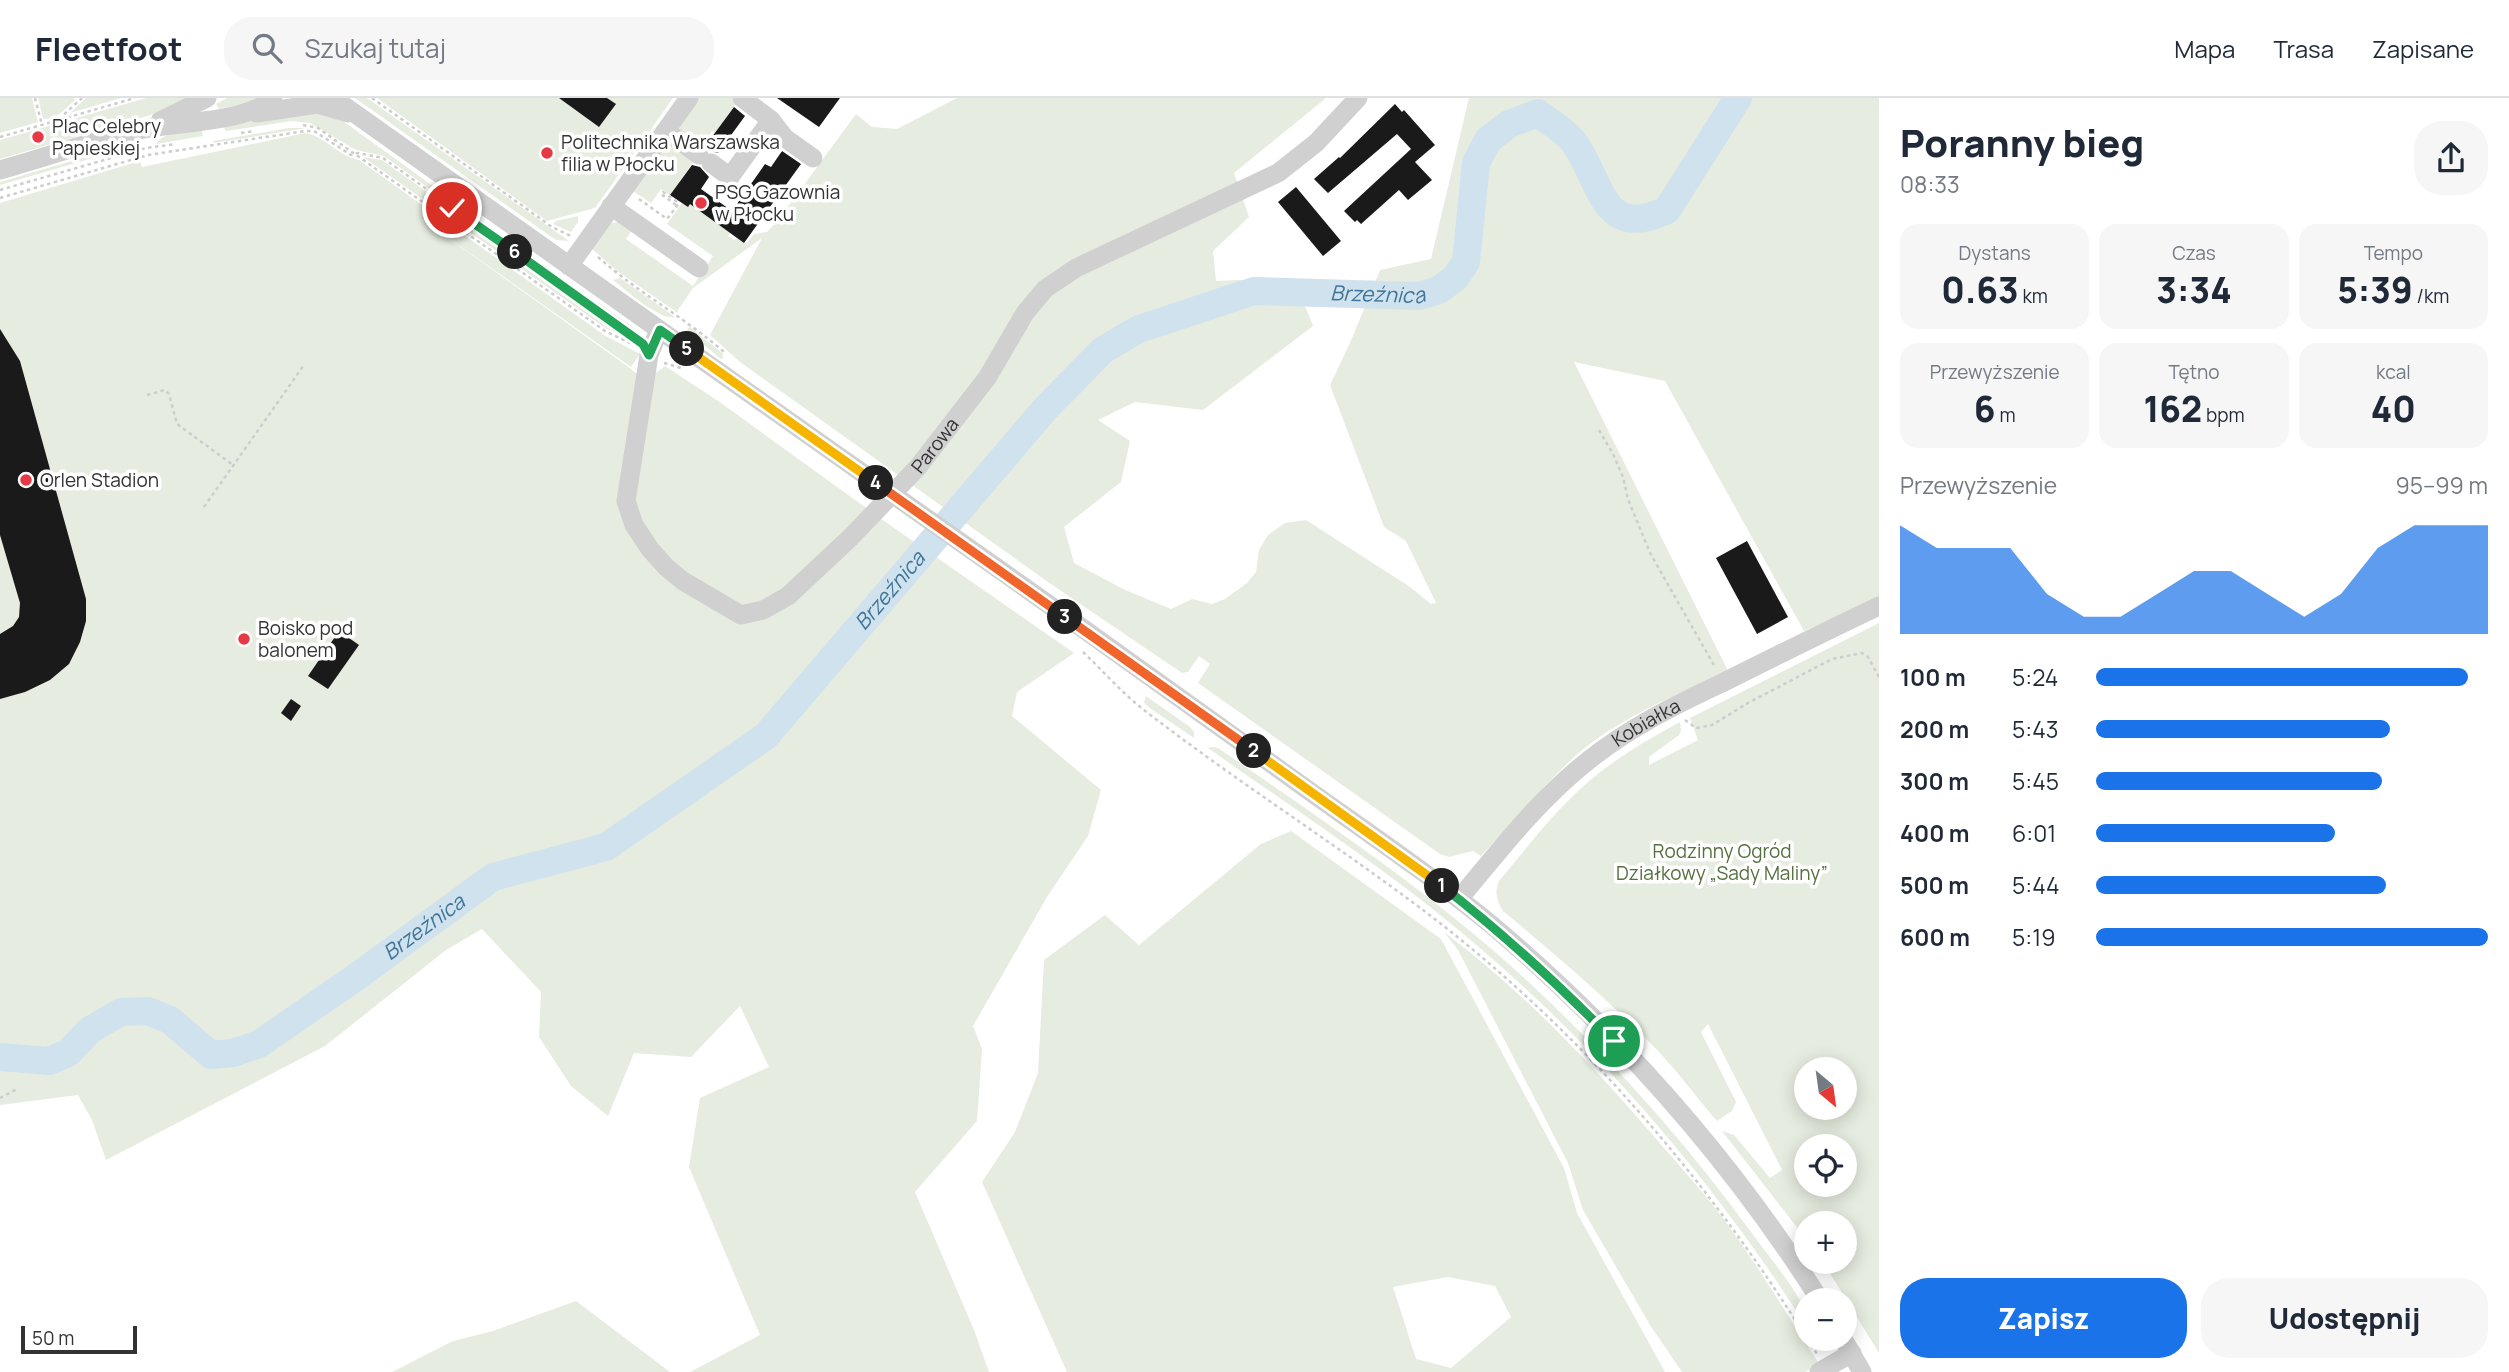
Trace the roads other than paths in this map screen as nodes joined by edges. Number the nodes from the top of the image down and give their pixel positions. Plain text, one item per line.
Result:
1 (207, 98) edge
2 (274, 98) edge
3 (334, 98) edge
4 (689, 98) edge
5 (742, 98) edge
6 (1358, 98) edge
7 (359, 117) junction
8 (215, 119) junction
9 (771, 120) junction
10 (140, 130) junction
11 (666, 131) junction
12 (813, 158) dead end
13 (0, 170) edge
14 (611, 206) junction
15 (569, 266) junction
16 (699, 268) dead end
17 (660, 330) junction
18 (1879, 606) edge
19 (1459, 899) junction
20 (1812, 1288) edge
21 (1842, 1351) edge
22 (1851, 1351) edge
23 (1819, 1372) edge
24 (1863, 1372) edge

1 - 10 street
2 - 8 street
3 - 7 street
4 - 11 street
5 - 9 street
6 - 17 street, Parowa
7 - 8 street
7 - 15 street
8 - 10 street
9 - 11 street
9 - 12 street
10 - 13 street
11 - 14 street
14 - 15 street
14 - 16 street
15 - 17 street
17 - 19 street, bridge
18 - 19 street, Kobiałka
19 - 20 street
21 - 23 street
22 - 24 street

